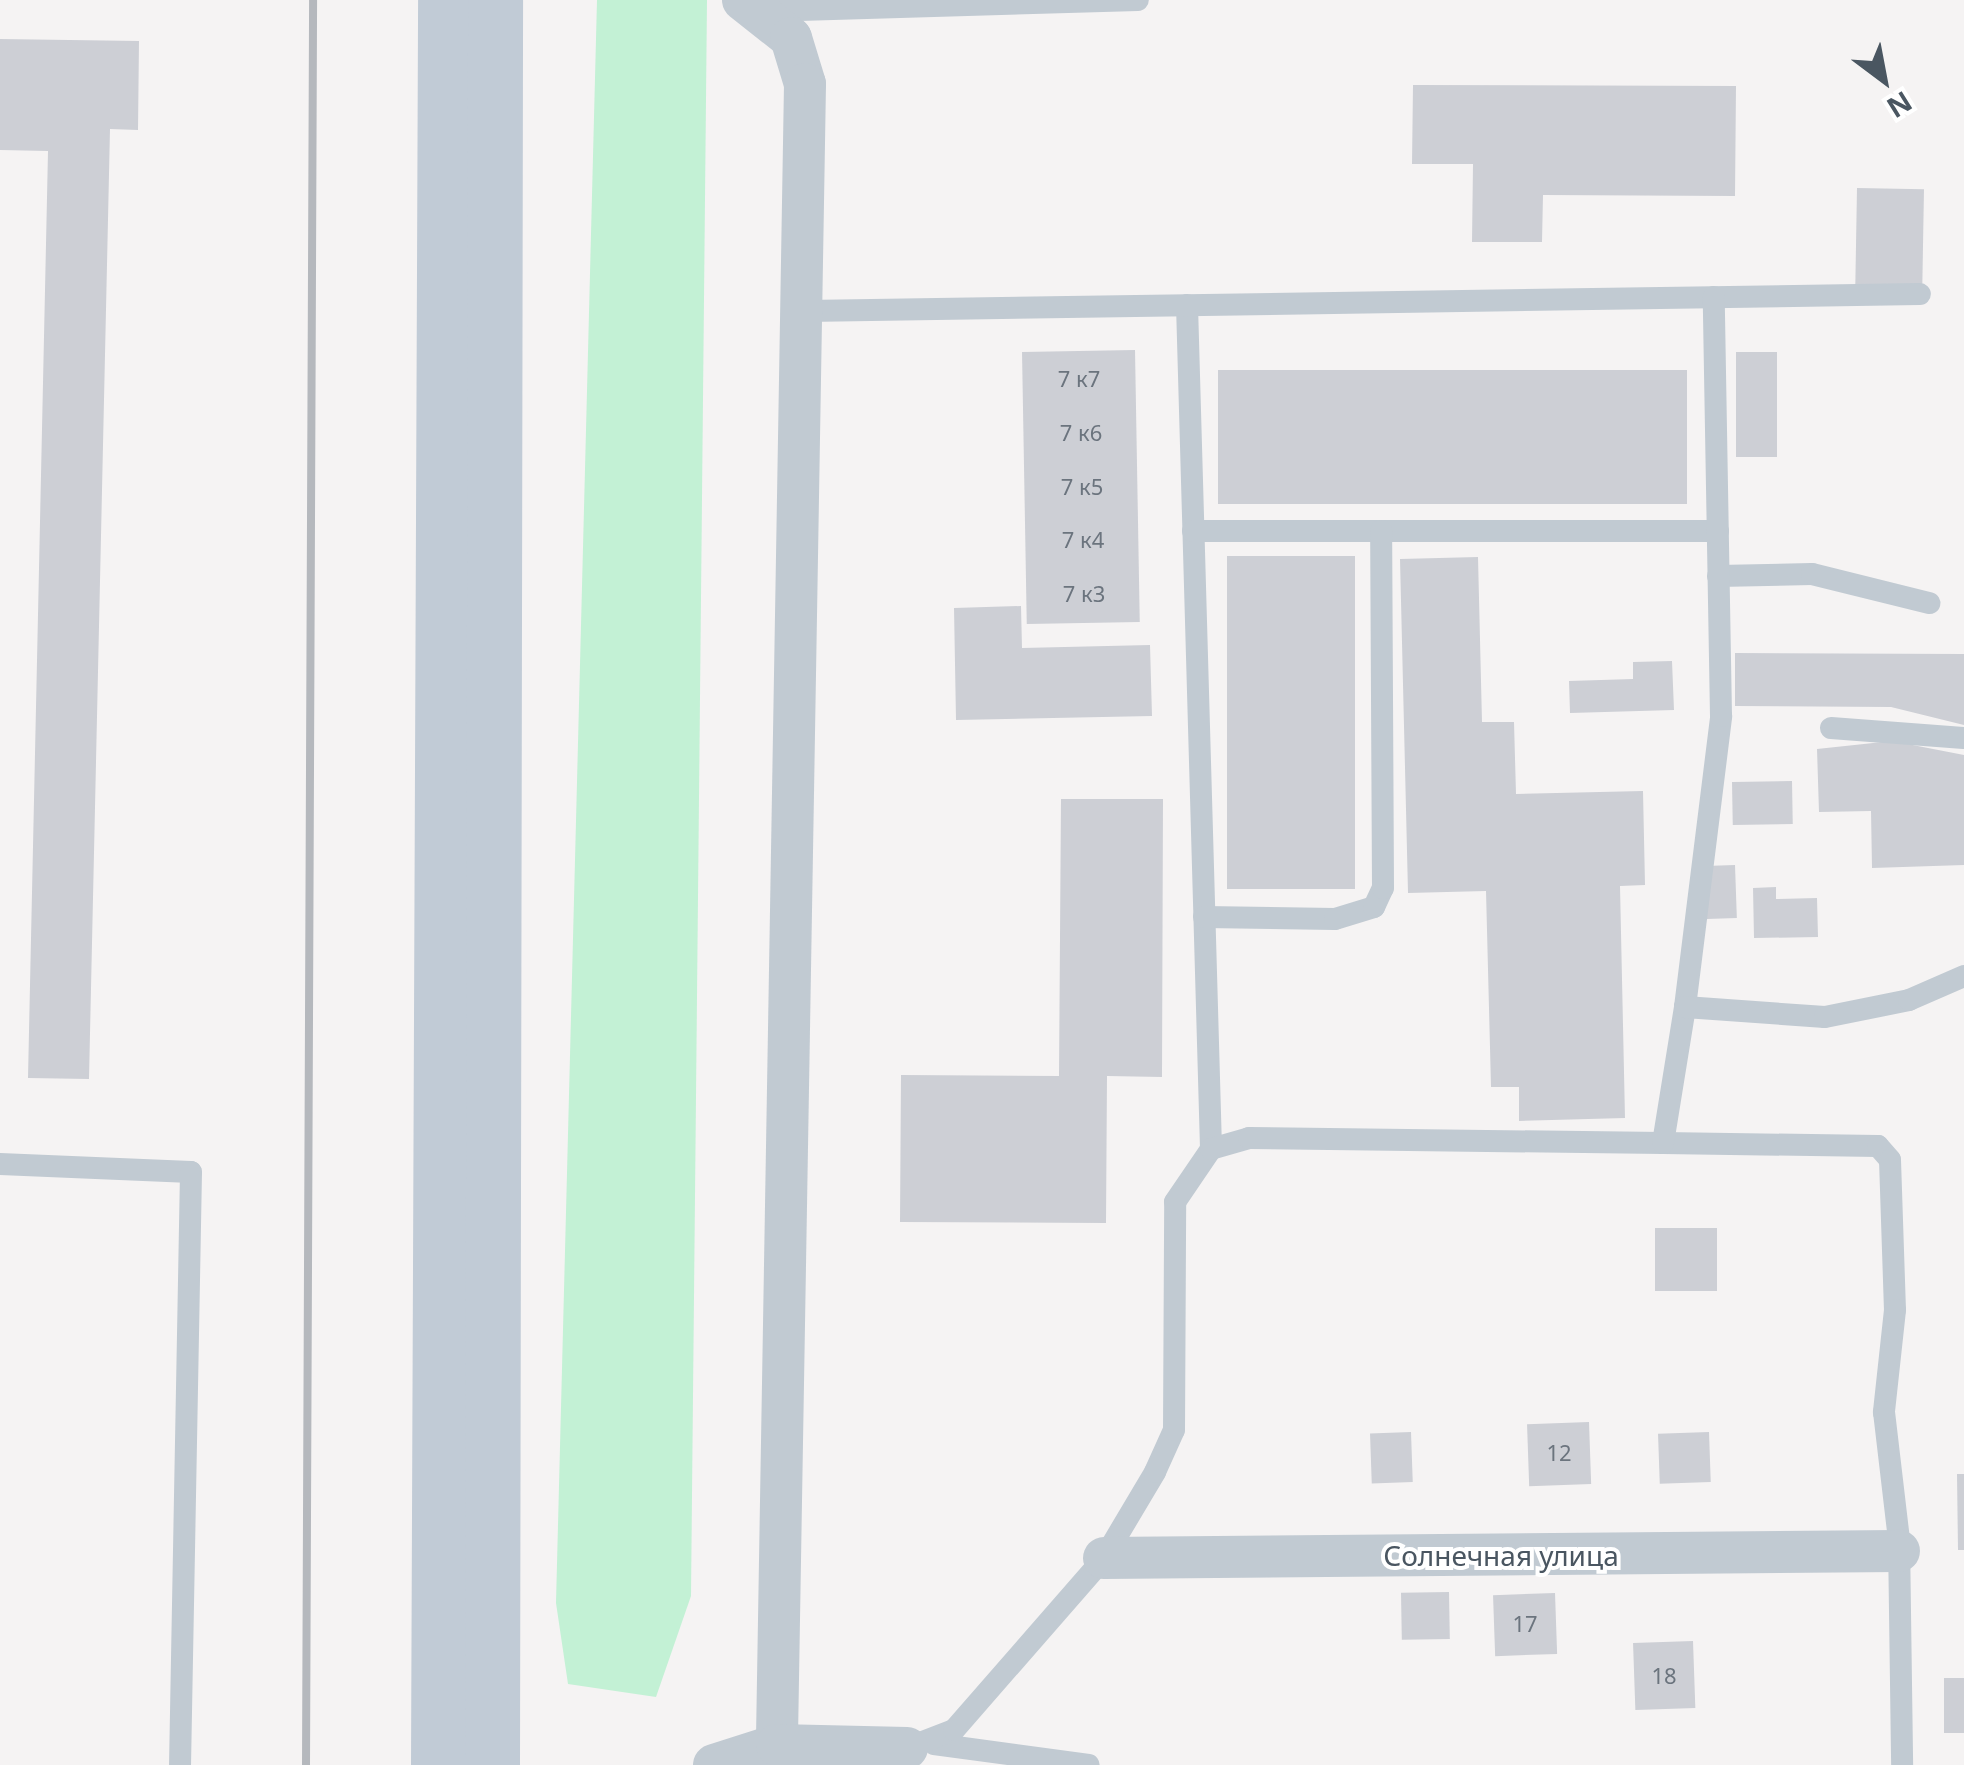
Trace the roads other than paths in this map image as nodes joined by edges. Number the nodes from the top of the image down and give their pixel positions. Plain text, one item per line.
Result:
1 (444, 0) edge
2 (495, 0) edge
3 (1138, 0) edge
4 (1028, 2) edge
5 (755, 6) edge
6 (1920, 294) dead end
7 (1714, 298) junction
8 (1187, 305) junction
9 (806, 310) junction
10 (1194, 531) junction
11 (1381, 531) junction
12 (1718, 531) junction
13 (1718, 576) junction
14 (1930, 603) dead end
15 (1831, 728) dead end
16 (1964, 738) edge
17 (1204, 917) junction
18 (1964, 976) edge
19 (1684, 1007) junction
20 (1662, 1142) junction
21 (1211, 1149) junction
22 (0, 1164) edge
23 (1900, 1552) junction
24 (1104, 1558) junction
25 (777, 1745) junction
26 (920, 1746) junction
27 (180, 1765) edge
28 (438, 1765) edge
29 (492, 1765) edge
30 (714, 1765) edge
31 (1089, 1765) edge
32 (1902, 1765) edge

1 - 28 main road
2 - 29 main road
3 - 4 lane
4 - 5 lane
5 - 9 street
6 - 7 lane
7 - 8 lane
7 - 12 lane
8 - 9 lane
8 - 10 lane
9 - 25 street
10 - 11 lane
10 - 17 lane
11 - 12 lane
11 - 17 lane
12 - 13 lane
13 - 14 lane
13 - 19 lane
15 - 16 lane
17 - 21 lane
18 - 19 lane
19 - 20 lane
20 - 21 lane
20 - 23 lane
21 - 24 lane
22 - 27 lane
23 - 24 street, Солнечная улица
23 - 32 lane
24 - 26 lane
25 - 26 street
25 - 30 street
26 - 31 lane

